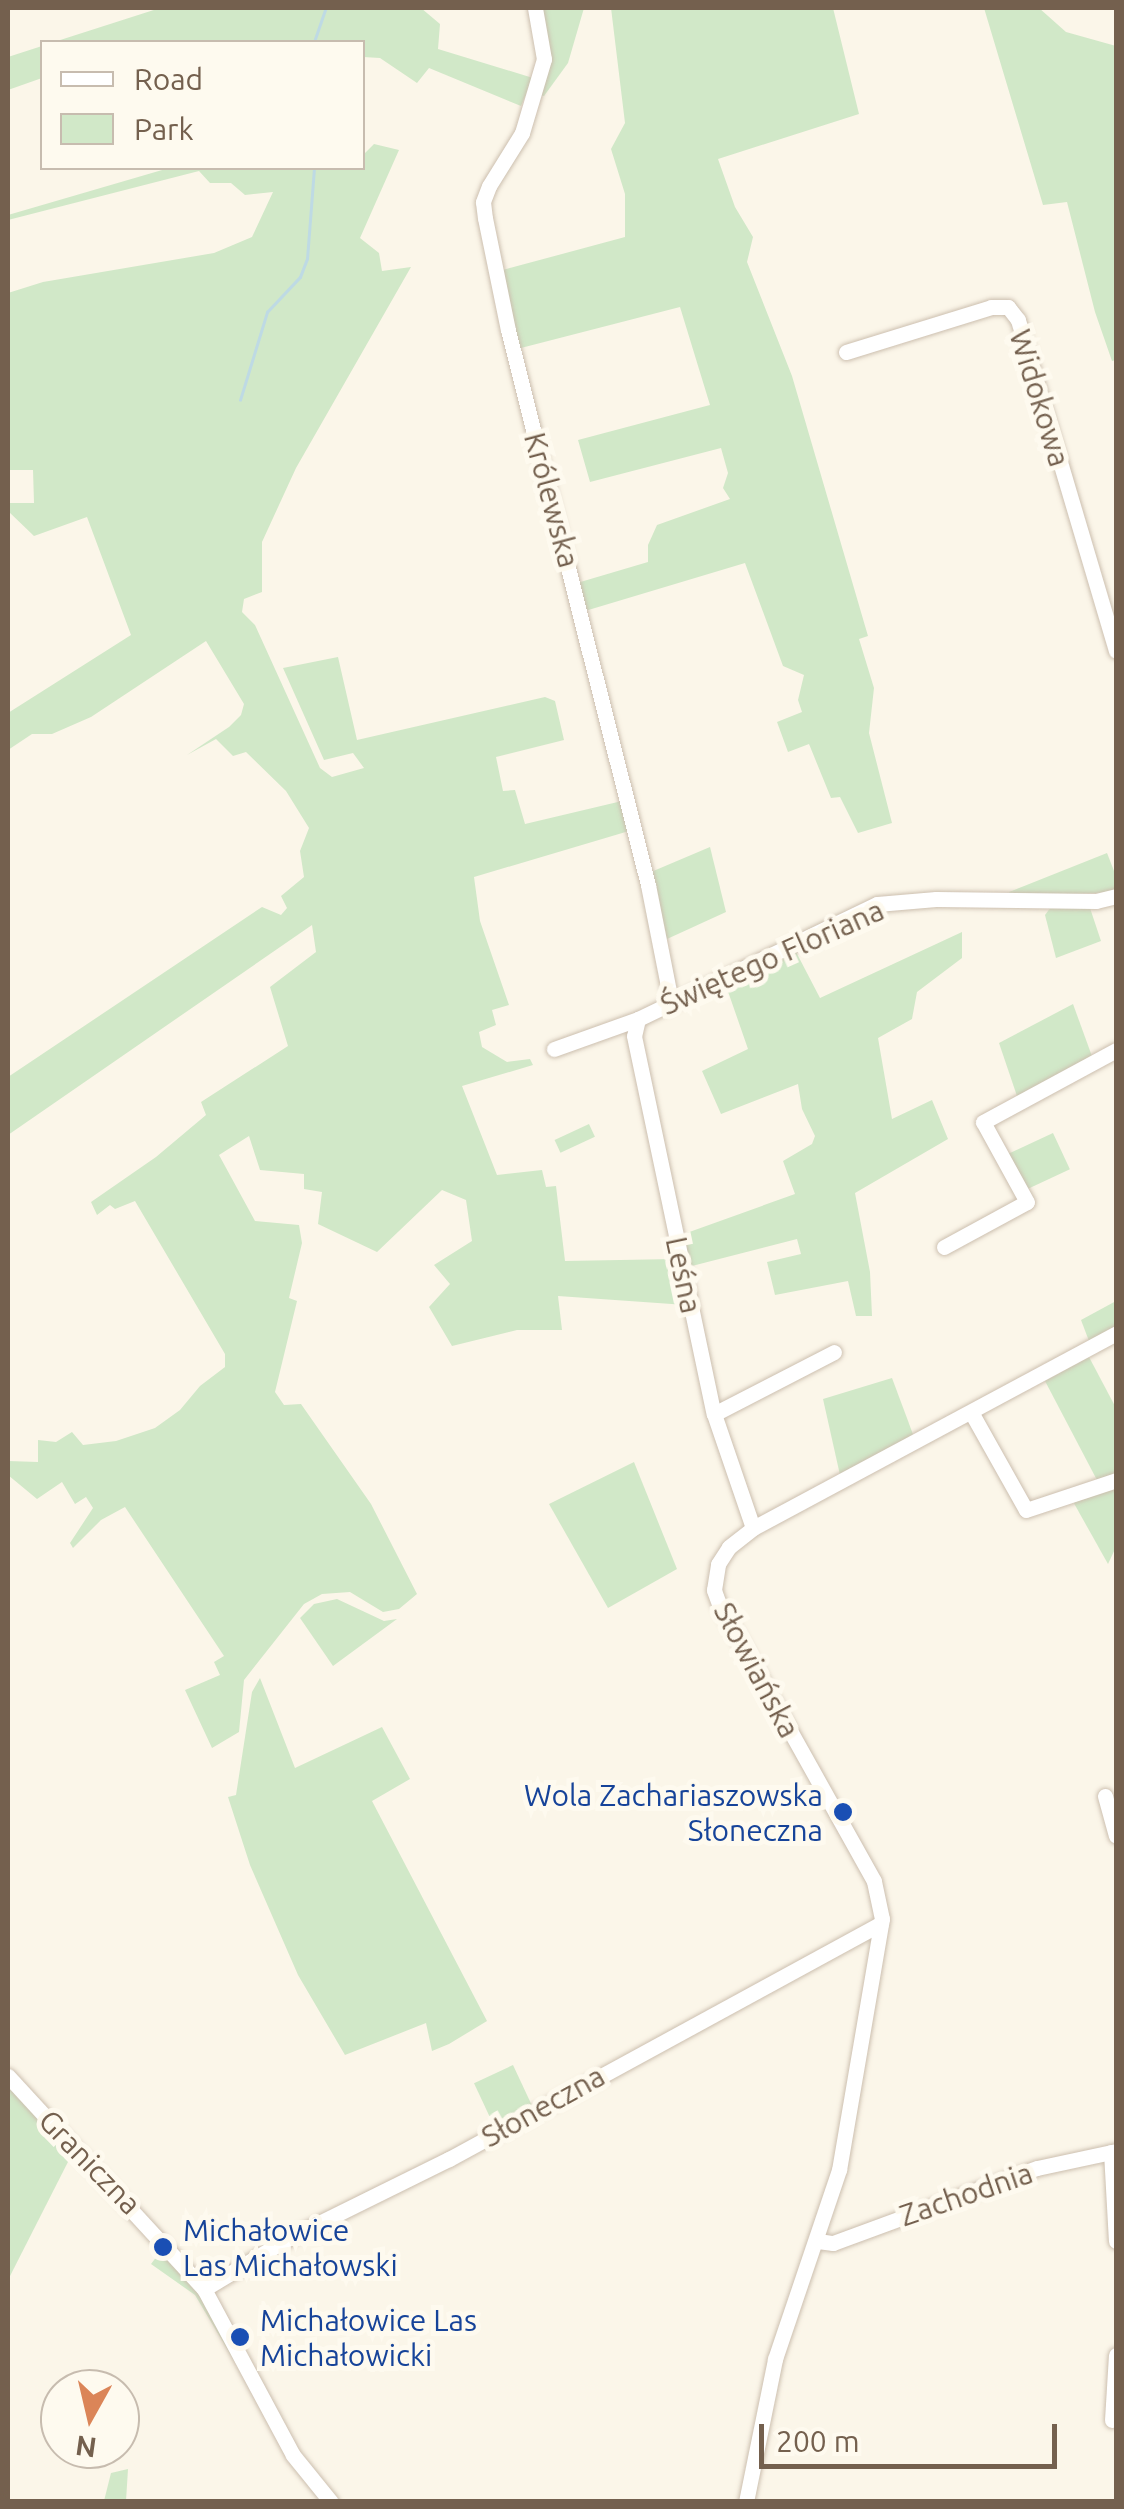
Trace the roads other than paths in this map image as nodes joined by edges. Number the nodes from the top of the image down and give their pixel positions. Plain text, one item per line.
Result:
1 (535, 8) edge
2 (846, 352) dead end
3 (1116, 651) edge
4 (1116, 896) edge
5 (671, 1001) junction
6 (638, 1019) junction
7 (554, 1050) dead end
8 (1116, 1050) edge
9 (944, 1247) dead end
10 (1116, 1333) edge
11 (834, 1352) dead end
12 (971, 1412) junction
13 (714, 1414) junction
14 (1116, 1480) edge
15 (753, 1528) junction
16 (1105, 1796) dead end
17 (1116, 1836) edge
18 (881, 1924) junction
19 (8, 2076) edge
20 (1114, 2151) edge
21 (1116, 2241) edge
22 (818, 2242) junction
23 (204, 2289) junction
24 (1116, 2354) edge
25 (1112, 2420) dead end
26 (331, 2502) edge
27 (746, 2502) edge

1 - 5 street, Królewska
2 - 3 street, Widokowa
4 - 5 street, Świętego Floriana
5 - 6 street, Świętego Floriana
6 - 7 street, Świętego Floriana
6 - 13 street, Leśna
8 - 9 street
10 - 12 street, Słowiańska
11 - 13 street
12 - 14 street
12 - 15 street, Słowiańska
13 - 15 street, Leśna
15 - 18 street, Słowiańska
16 - 17 street
18 - 22 street, Słowiańska
18 - 23 street, Słoneczna
19 - 23 street, Graniczna
20 - 21 street
20 - 22 street, Zachodnia
22 - 27 street, Słowiańska
23 - 26 street, Graniczna
24 - 25 street

